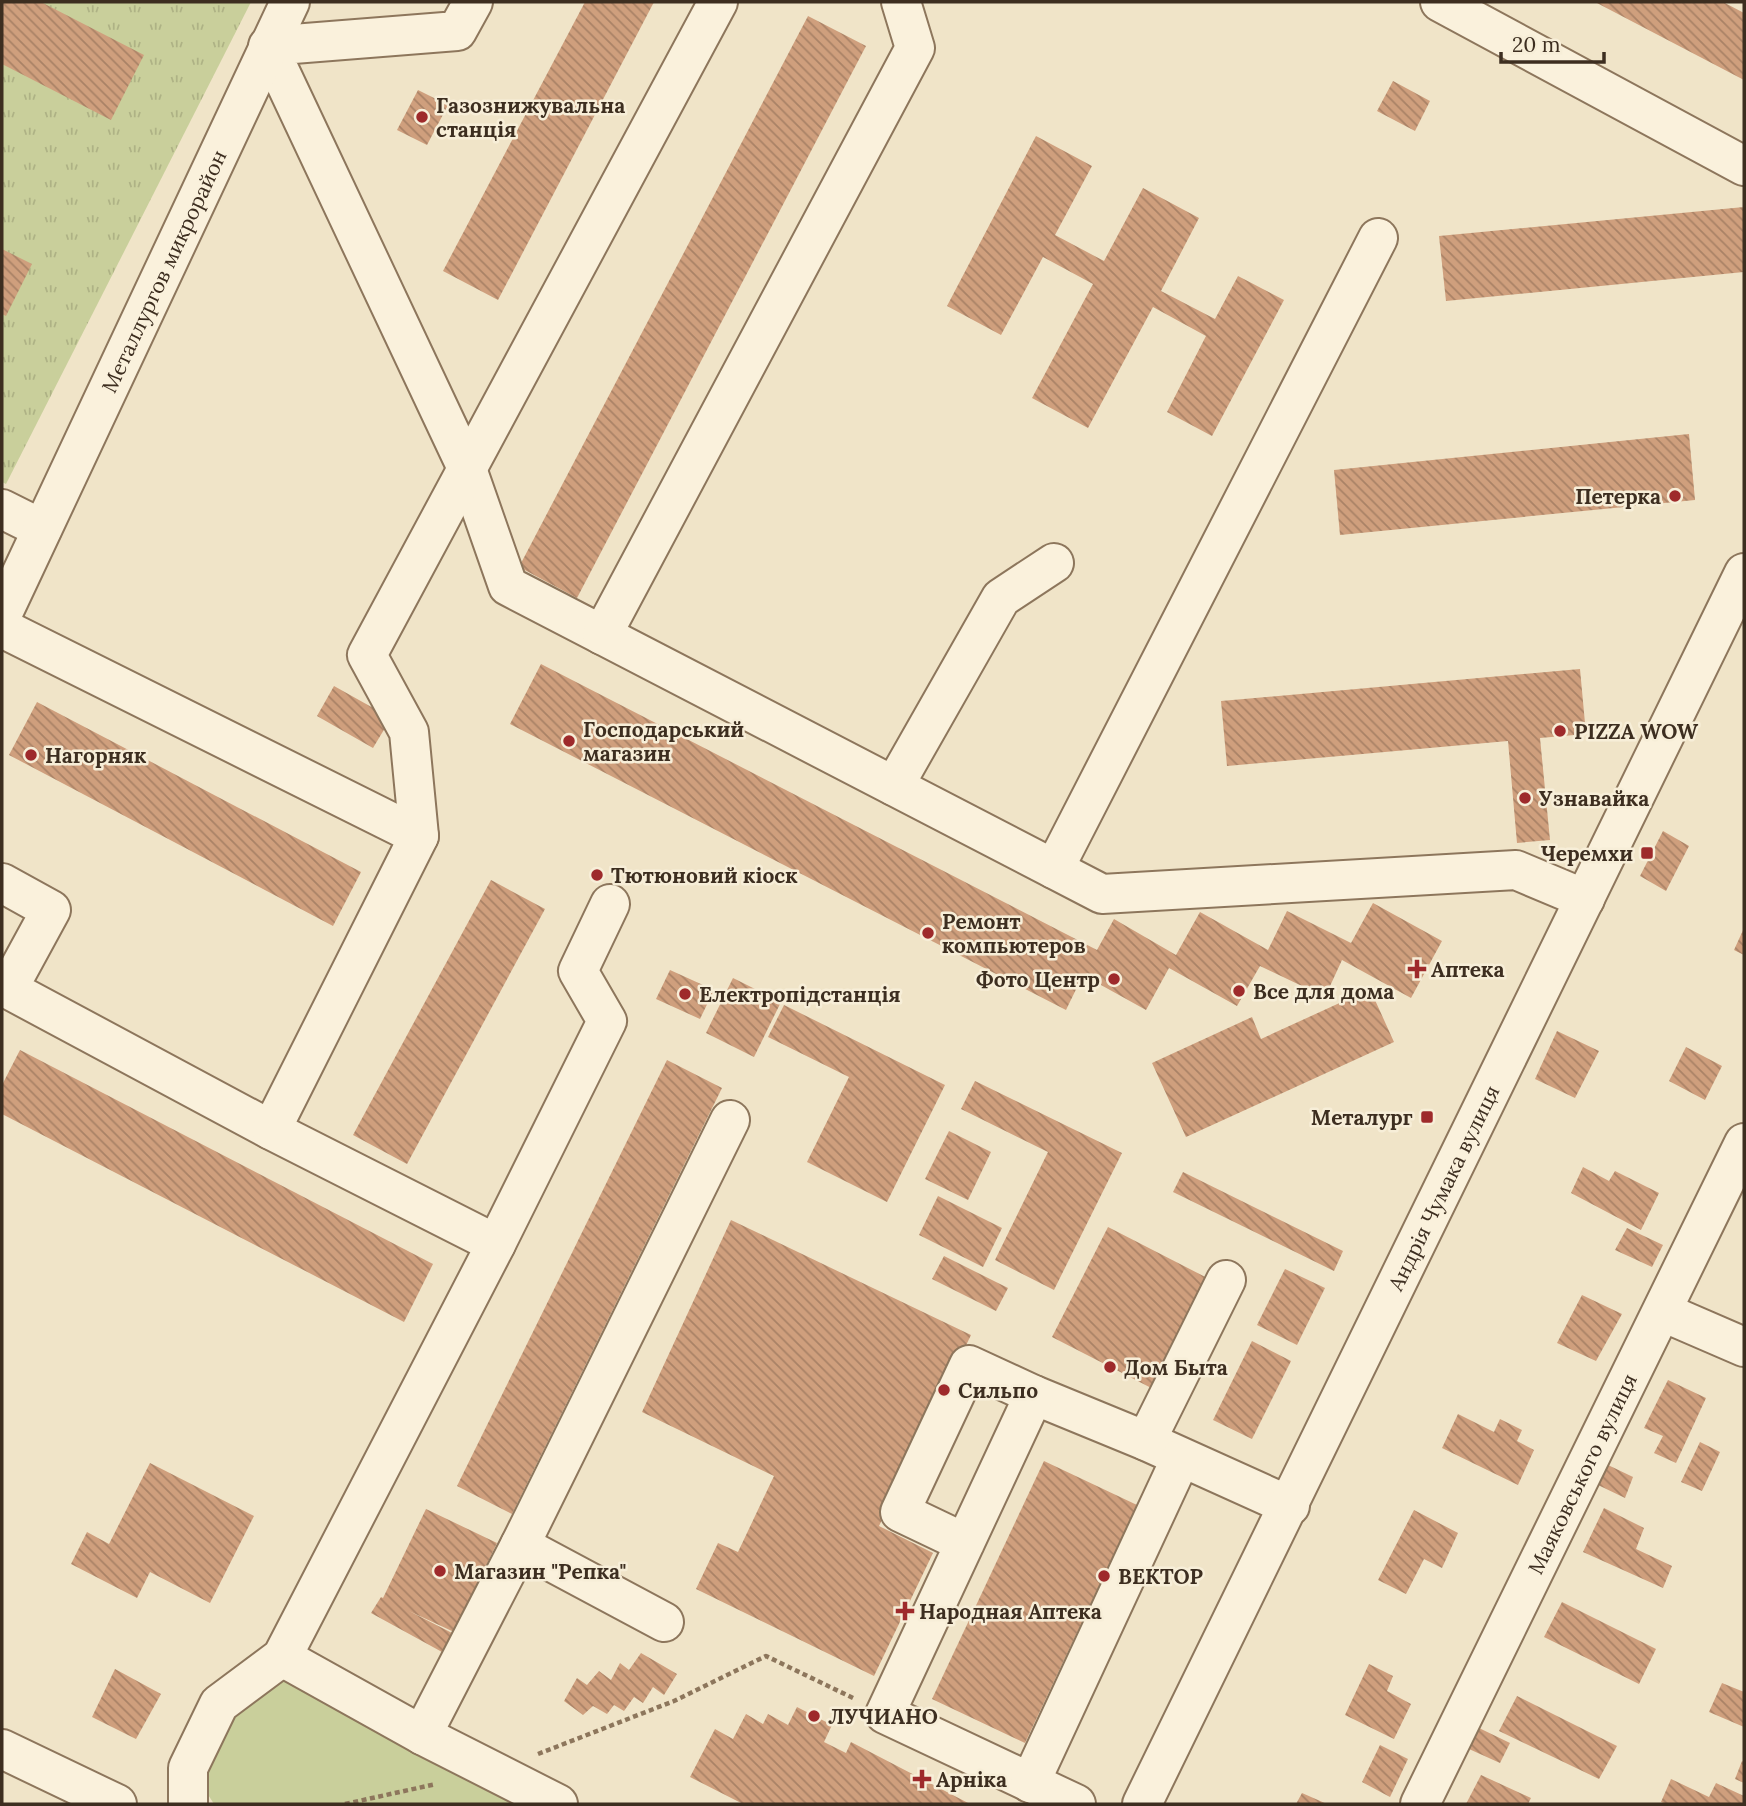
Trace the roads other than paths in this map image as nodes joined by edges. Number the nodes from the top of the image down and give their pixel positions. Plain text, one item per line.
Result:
1 (473, 2) edge
2 (718, 2) edge
3 (901, 2) edge
4 (1440, 2) edge
5 (276, 16) edge
6 (1744, 166) edge
7 (1378, 239) dead end
8 (467, 466) junction
9 (2, 509) edge
10 (42, 529) junction
11 (1054, 564) dead end
12 (1744, 573) edge
13 (2, 615) edge
14 (2, 628) edge
15 (602, 635) junction
16 (894, 786) junction
17 (419, 836) junction
18 (1054, 869) junction
19 (2, 883) edge
20 (1585, 899) junction
21 (610, 904) dead end
22 (730, 1120) dead end
23 (271, 1130) junction
24 (1744, 1143) edge
25 (496, 1244) junction
26 (1226, 1280) dead end
27 (1663, 1312) junction
28 (1744, 1347) edge
29 (1034, 1395) junction
30 (1146, 1441) junction
31 (1181, 1458) junction
32 (1290, 1506) junction
33 (965, 1543) junction
34 (520, 1545) junction
35 (664, 1622) dead end
36 (282, 1657) junction
37 (422, 1735) junction
38 (2, 1749) edge
39 (1030, 1783) junction
40 (117, 1804) edge
41 (188, 1804) edge
42 (558, 1804) edge
43 (1076, 1804) edge
44 (1142, 1804) edge
45 (1420, 1804) edge

1 - 5 street
2 - 8 street
3 - 15 street
4 - 6 street
5 - 8 street
5 - 10 street, Металлургов микрорайон
7 - 18 street
8 - 15 street
8 - 17 street
9 - 10 street
10 - 13 street, Металлургов микрорайон
11 - 16 street
12 - 20 street, Андрія Чумака вулиця
14 - 17 street
15 - 16 street
16 - 18 street
17 - 23 street
18 - 20 street
19 - 23 street
20 - 32 street, Андрія Чумака вулиця
21 - 25 street
22 - 34 street
23 - 25 street
24 - 27 street, Маяковського вулиця
25 - 36 street
26 - 30 street
27 - 28 street
27 - 45 street, Маяковського вулиця
29 - 30 street
29 - 33 street
29 - 33 street
30 - 31 street
31 - 32 street
31 - 39 street
32 - 44 street, Андрія Чумака вулиця
33 - 39 street
34 - 35 street
34 - 37 street
36 - 37 street
36 - 41 street
37 - 42 street
38 - 40 street
39 - 43 street

